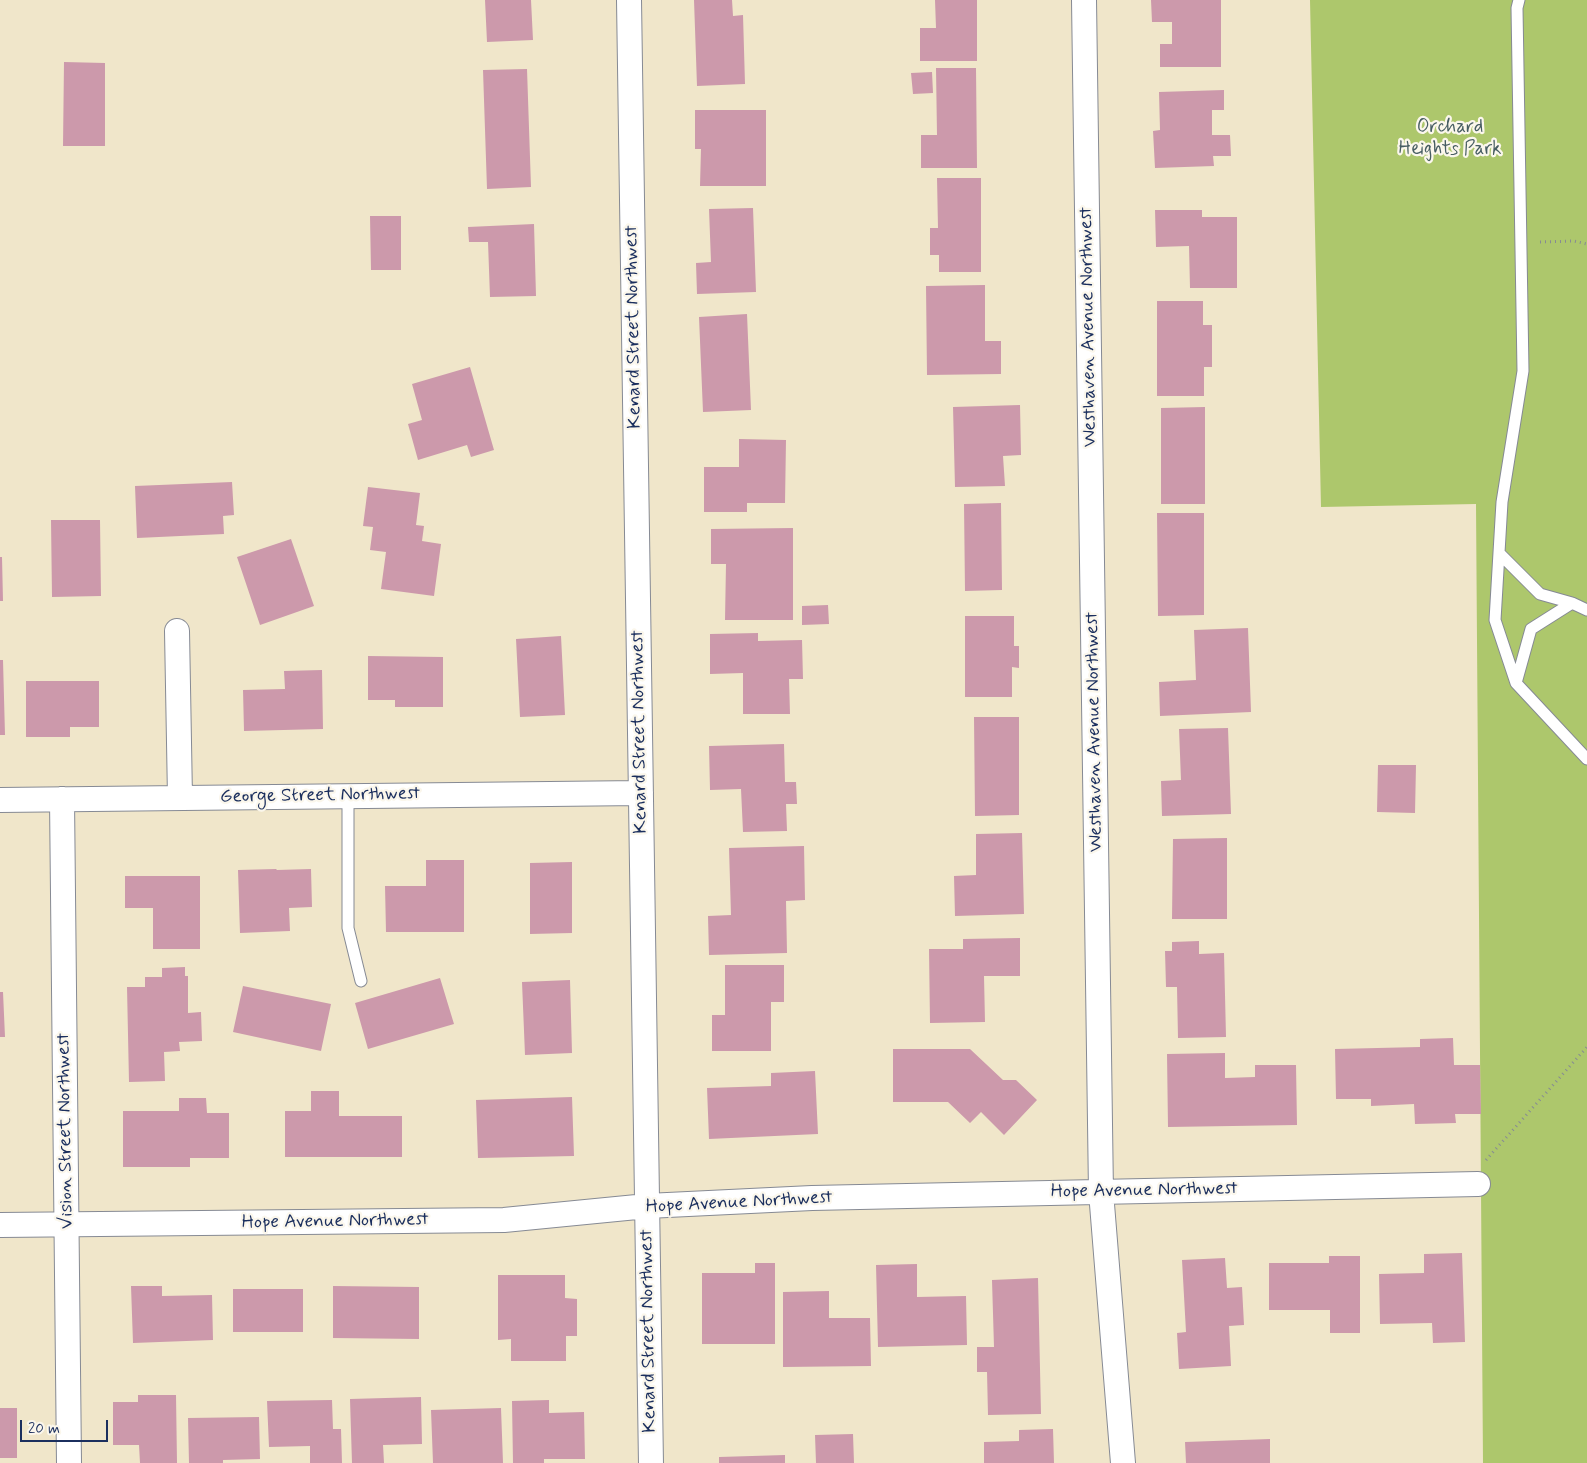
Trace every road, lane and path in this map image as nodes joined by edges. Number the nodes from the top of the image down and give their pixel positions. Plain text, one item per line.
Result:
1 (629, 0) edge
2 (1084, 0) edge
3 (1519, 0) edge
4 (1520, 242) junction
5 (1587, 244) edge
6 (1499, 553) junction
7 (1572, 603) junction
8 (1587, 610) edge
9 (177, 631) dead end
10 (1516, 683) junction
11 (1587, 759) edge
12 (640, 793) junction
13 (348, 796) junction
14 (180, 798) junction
15 (62, 799) junction
16 (0, 800) edge
17 (361, 981) dead end
18 (1587, 1047) edge
19 (1478, 1184) joint
20 (1102, 1192) junction
21 (647, 1206) junction
22 (67, 1224) junction
23 (0, 1225) edge
24 (69, 1463) edge
25 (651, 1463) edge
26 (1123, 1463) edge

1 - 12 street, Kenard Street Northwest
2 - 20 street, Westhaven Avenue Northwest
3 - 4 lane
4 - 5 path
4 - 6 lane
6 - 7 lane
6 - 10 lane
7 - 8 lane
7 - 10 lane
9 - 14 street
10 - 11 lane
12 - 13 street, George Street Northwest
12 - 21 street, Kenard Street Northwest
13 - 14 street, George Street Northwest
13 - 17 lane
14 - 15 street, George Street Northwest
15 - 16 street, George Street Northwest
15 - 22 street, Vision Street Northwest
18 - 19 path
19 - 20 street, Hope Avenue Northwest
20 - 21 street, Hope Avenue Northwest
20 - 26 street, Westhaven Avenue Northwest
21 - 22 street, Hope Avenue Northwest
21 - 25 street, Kenard Street Northwest
22 - 23 street, Hope Avenue Northwest
22 - 24 street, Vision Street Northwest

